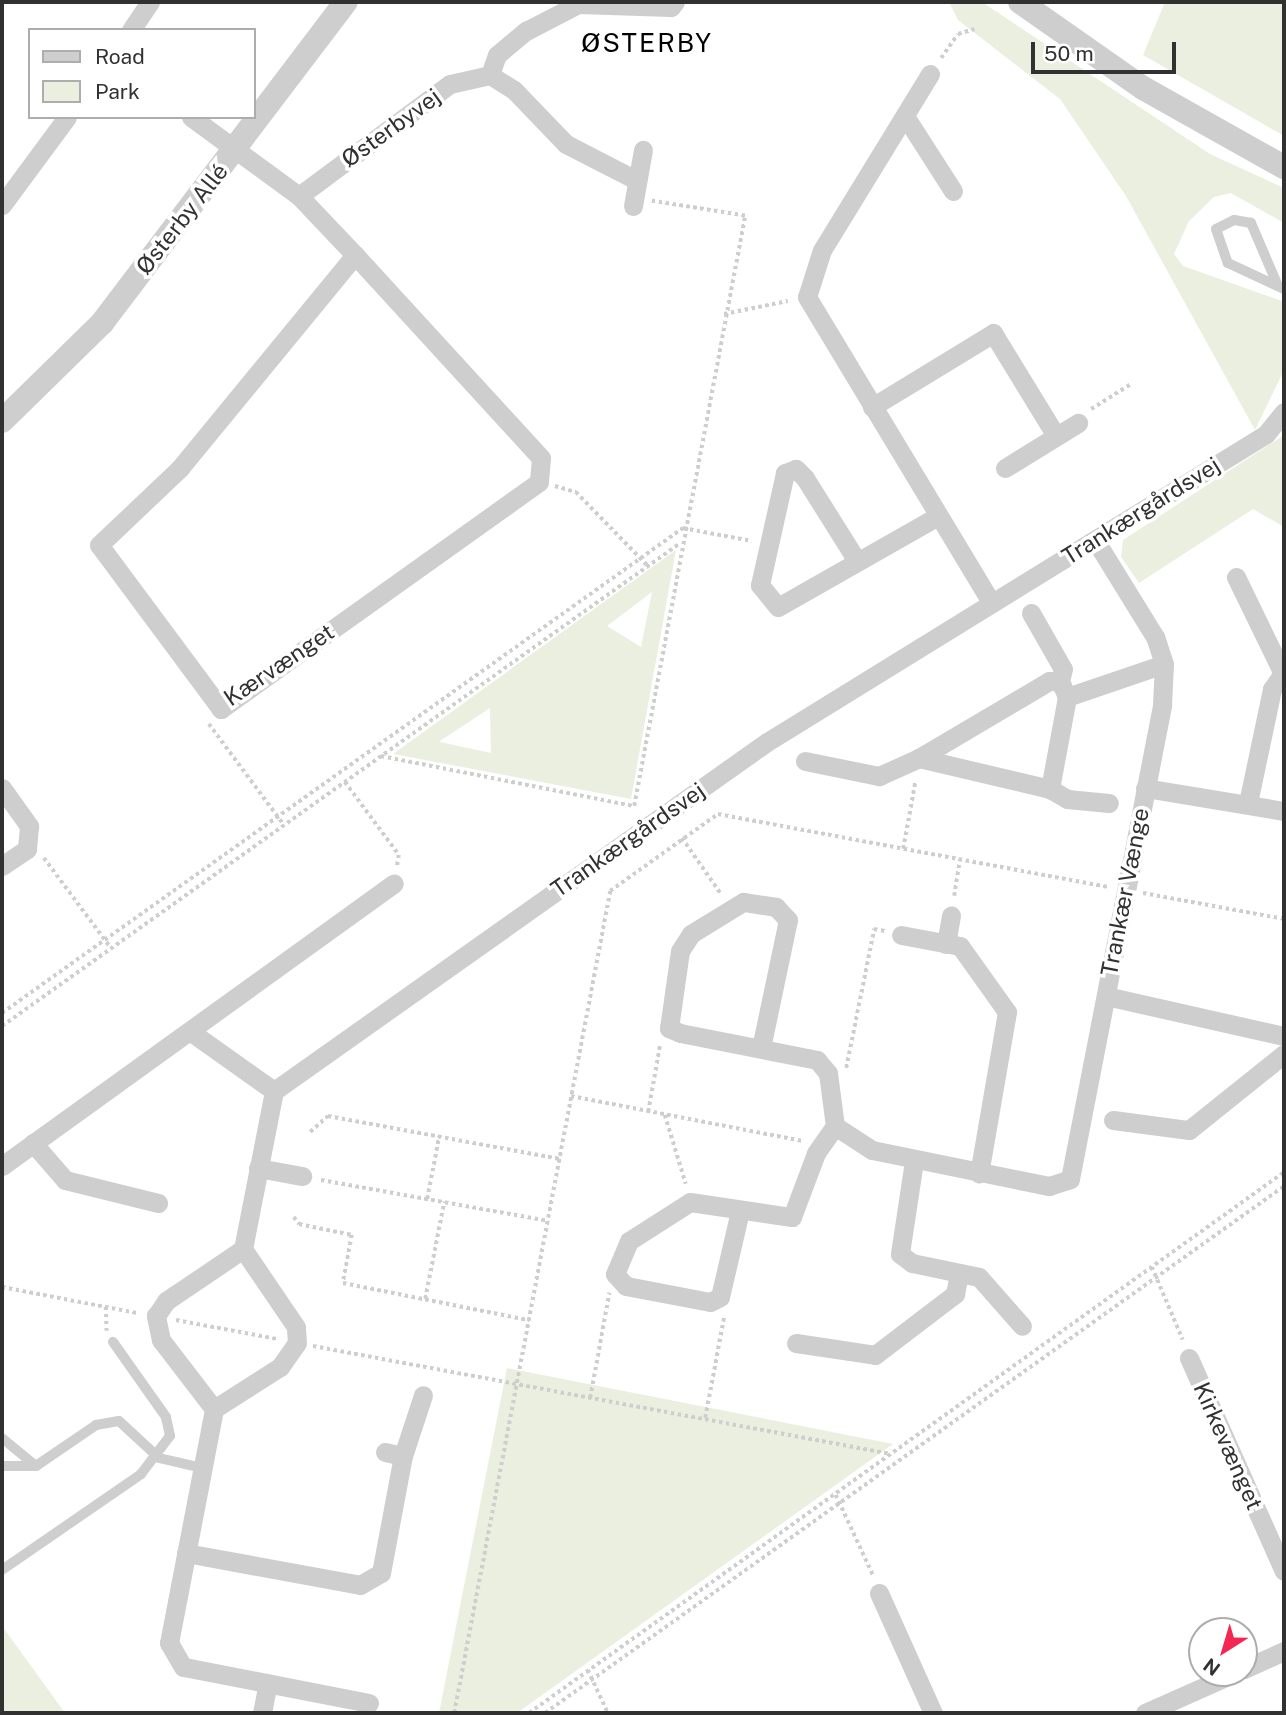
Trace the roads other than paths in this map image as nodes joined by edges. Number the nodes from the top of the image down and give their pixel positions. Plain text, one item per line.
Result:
1 (150, 2) edge
2 (346, 2) edge
3 (675, 2) edge
4 (1020, 2) edge
5 (132, 28) edge
6 (930, 74) road end
7 (490, 75) junction
8 (905, 116) junction
9 (66, 119) edge
10 (194, 119) edge
11 (236, 149) junction
12 (643, 150) dead end
13 (1284, 167) edge
14 (953, 191) dead end
15 (299, 196) junction
16 (2, 205) edge
17 (355, 255) junction
18 (1281, 288) edge
19 (872, 407) junction
20 (1284, 412) edge
21 (2, 421) edge
22 (1078, 423) road end
23 (1056, 436) junction
24 (1004, 468) dead end
25 (938, 516) junction
26 (1095, 540) junction
27 (857, 561) junction
28 (1236, 577) dead end
29 (991, 603) junction
30 (1031, 613) dead end
31 (1164, 664) junction
32 (1284, 675) edge
33 (1063, 689) junction
34 (919, 758) junction
35 (804, 761) dead end
36 (2, 788) edge
37 (1145, 788) junction
38 (1050, 789) junction
39 (1109, 803) dead end
40 (1248, 803) junction
41 (1284, 811) edge
42 (2, 866) edge
43 (394, 883) road end
44 (951, 915) road end
45 (901, 935) road end
46 (946, 944) junction
47 (1106, 996) junction
48 (191, 1032) junction
49 (1284, 1036) edge
50 (761, 1048) junction
51 (1284, 1054) edge
52 (274, 1091) junction
53 (1113, 1120) dead end
54 (835, 1126) junction
55 (33, 1143) junction
56 (914, 1161) junction
57 (2, 1166) edge
58 (258, 1168) junction
59 (979, 1174) junction
60 (302, 1177) road end
61 (158, 1203) dead end
62 (740, 1211) junction
63 (243, 1250) junction
64 (959, 1274) junction
65 (1022, 1326) dead end
66 (113, 1342) road end
67 (796, 1343) dead end
68 (1189, 1358) road end
69 (423, 1395) dead end
70 (214, 1409) junction
71 (2, 1438) edge
72 (159, 1458) junction
73 (37, 1465) junction
74 (2, 1466) edge
75 (202, 1468) junction
76 (186, 1553) junction
77 (2, 1570) edge
78 (1284, 1572) edge
79 (878, 1593) road end
80 (1284, 1651) edge
81 (1258, 1663) edge
82 (267, 1687) junction
83 (1204, 1687) edge
84 (369, 1703) dead end
85 (262, 1713) edge
86 (933, 1713) edge
87 (1145, 1713) edge

1 - 5 street
2 - 11 street, Østerby Allé
3 - 7 street
4 - 13 street
6 - 8 street
7 - 12 street
7 - 15 street, Østerbyvej
8 - 14 street
8 - 19 street
9 - 16 street
10 - 11 street
11 - 15 street
11 - 21 street, Østerby Allé
15 - 17 street
17 - 17 street, Kærvænget
18 - 18 lane
19 - 23 street
19 - 25 street
20 - 26 street, Trankærgårdsvej
22 - 23 street
23 - 24 street
25 - 27 street
25 - 29 street
26 - 29 street, Trankærgårdsvej
26 - 31 street, Trankær Vænge
27 - 27 street
28 - 32 street
29 - 52 street, Trankærgårdsvej
30 - 33 street
31 - 33 street
31 - 37 street, Trankær Vænge
32 - 40 street
33 - 34 street
33 - 38 street
34 - 35 street
34 - 38 street, Trankær Vænge
36 - 42 street
37 - 40 street, Trankær Vænge
37 - 47 street, Trankær Vænge
38 - 39 street, Trankær Vænge
40 - 41 street, Trankær Vænge
43 - 48 street
44 - 46 street
45 - 46 street
46 - 59 street
47 - 49 street, Trankær Vænge
47 - 59 street, Trankær Vænge
48 - 52 street
48 - 55 street
50 - 50 street
50 - 54 street
51 - 53 street
52 - 58 street
54 - 56 street, Trankær Vænge
54 - 62 street
55 - 57 street
55 - 61 street
56 - 59 street, Trankær Vænge
56 - 64 street
58 - 60 street
58 - 63 street
62 - 62 street
63 - 70 street
63 - 70 street
64 - 65 street
64 - 67 street
66 - 72 lane
68 - 78 street, Kirkevænget
69 - 76 street
70 - 75 street
71 - 73 lane
72 - 73 lane
72 - 75 lane
72 - 77 lane
73 - 74 lane
75 - 76 street
76 - 82 street
79 - 86 street
80 - 81 street
82 - 84 street
82 - 85 street
83 - 87 street

